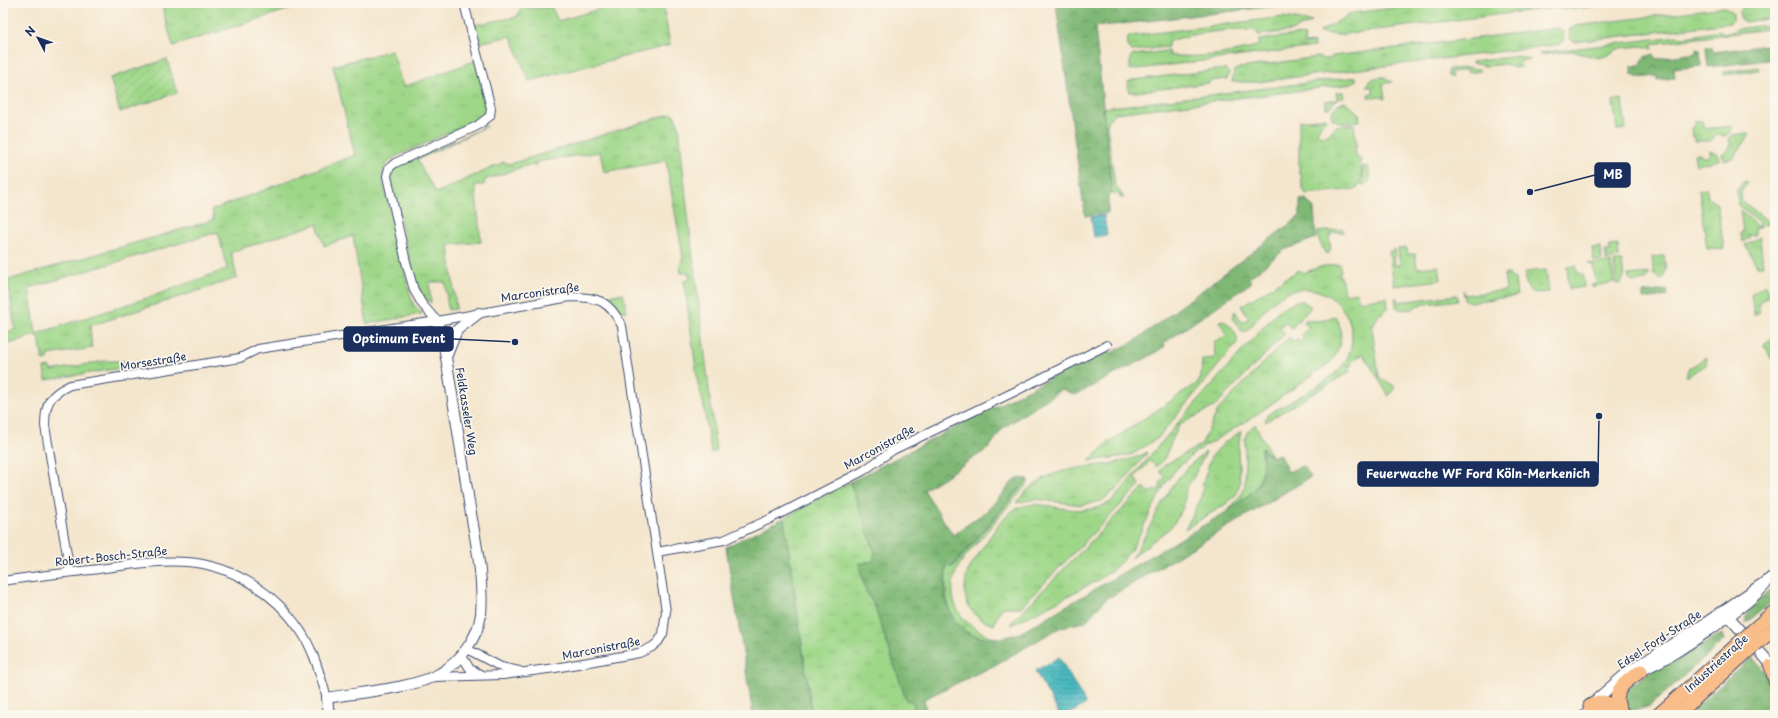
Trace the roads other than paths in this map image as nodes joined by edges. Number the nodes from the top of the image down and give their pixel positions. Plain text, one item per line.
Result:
1 (464, 3) edge
2 (479, 313) junction
3 (437, 321) junction
4 (1107, 345) dead end
5 (446, 356) junction
6 (657, 552) junction
7 (70, 572) junction
8 (1774, 576) edge
9 (3, 581) edge
10 (1742, 602) junction
11 (1775, 612) edge
12 (1729, 617) junction
13 (1712, 618) junction
14 (1775, 628) edge
15 (1706, 633) junction
16 (1746, 637) junction
17 (464, 652) junction
18 (1773, 667) edge
19 (1640, 671) junction
20 (525, 672) junction
21 (482, 675) junction
22 (433, 677) junction
23 (1618, 680) junction
24 (1775, 680) edge
25 (1712, 684) junction
26 (1684, 691) junction
27 (327, 698) junction
28 (1590, 712) edge
29 (1619, 714) edge
30 (329, 715) edge
31 (1647, 715) edge
32 (1658, 715) edge
33 (1677, 715) edge
34 (1683, 715) edge

1 - 3 street, Feldkasseler Weg
2 - 3 street, Marconistraße
2 - 5 street
2 - 6 street, Marconistraße
3 - 5 street, Feldkasseler Weg
3 - 7 street, Morsestraße
4 - 6 street, Marconistraße
5 - 17 street, Feldkasseler Weg
6 - 20 street, Marconistraße
7 - 9 street, Robert-Bosch-Straße
7 - 27 street, Robert-Bosch-Straße
8 - 10 street, Edsel-Ford-Straße
10 - 12 street, Edsel-Ford-Straße
10 - 13 street, Edsel-Ford-Straße
10 - 16 street
11 - 16 highway, Industriestraße
12 - 13 street, Edsel-Ford-Straße
12 - 15 street, Edsel-Ford-Straße
12 - 16 street
13 - 23 street, Edsel-Ford-Straße
14 - 16 highway, Industriestraße
15 - 16 street, Edsel-Ford-Straße
15 - 19 street, Edsel-Ford-Straße
16 - 18 street
16 - 25 highway, Industriestraße
16 - 26 highway, Industriestraße
17 - 20 street, Marconistraße
17 - 21 street
17 - 22 street, Feldkasseler Weg
18 - 24 highway
19 - 23 street, Edsel-Ford-Straße
19 - 29 highway
20 - 21 street, Marconistraße
21 - 22 street, Marconistraße
22 - 27 street, Feldkasseler Weg
23 - 28 street, Edsel-Ford-Straße
25 - 33 highway, Industriestraße
25 - 34 highway
26 - 31 highway
26 - 32 highway, Industriestraße
27 - 30 street, Robert-Bosch-Straße
28 - 29 highway

